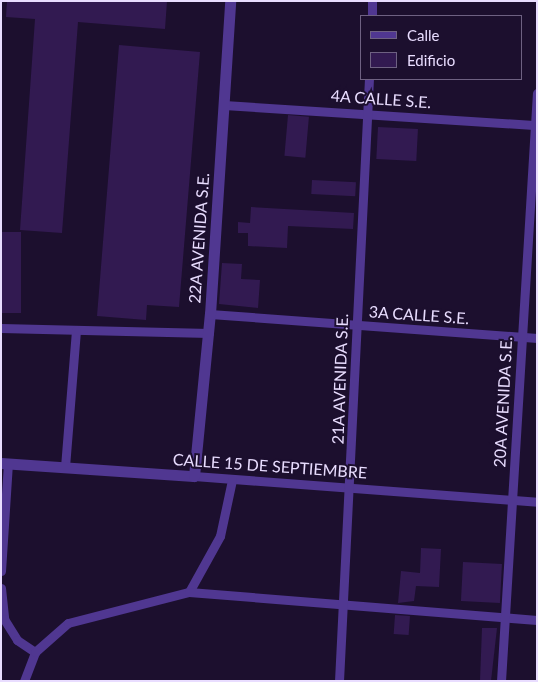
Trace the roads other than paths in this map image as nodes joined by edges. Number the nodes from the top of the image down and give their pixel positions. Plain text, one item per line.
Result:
1 (230, 1) edge
2 (372, 1) edge
3 (372, 15) edge
4 (369, 80) edge
5 (537, 93) edge
6 (224, 105) junction
7 (368, 113) junction
8 (536, 125) edge
9 (210, 314) junction
10 (357, 326) junction
11 (1, 328) edge
12 (76, 330) junction
13 (209, 333) junction
14 (522, 337) junction
15 (537, 338) edge
16 (4, 463) edge
17 (65, 467) junction
18 (194, 476) junction
19 (232, 480) junction
20 (350, 488) junction
21 (512, 500) junction
22 (537, 502) edge
23 (1, 571) edge
24 (1, 588) edge
25 (189, 592) junction
26 (344, 604) junction
27 (505, 618) junction
28 (537, 620) edge
29 (35, 652) junction
30 (24, 681) edge
31 (339, 681) edge
32 (501, 681) edge

1 - 6 street, 22A AVENIDA S.E.
2 - 3 street
4 - 7 street, 21A AVENIDA S.E.
5 - 8 street, 20A AVENIDA S.E.
6 - 7 street, 4A CALLE S.E.
6 - 9 street, 22A AVENIDA S.E.
7 - 8 street, 4A CALLE S.E.
7 - 10 street, 21A AVENIDA S.E.
8 - 14 street, 20A AVENIDA S.E.
9 - 10 street, 3A CALLE S.E.
9 - 13 street, 22A AVENIDA S.E.
10 - 14 street, 3A CALLE S.E.
10 - 20 street, 21A AVENIDA S.E.
11 - 12 street
12 - 13 street
12 - 17 street
13 - 18 street, 22A AVENIDA S.E.
14 - 15 street, 3A CALLE S.E.
14 - 21 street, 20A AVENIDA S.E.
16 - 17 street, CALLE 15 DE SEPTIEMBRE
16 - 23 street
17 - 18 street, CALLE 15 DE SEPTIEMBRE
18 - 19 street, CALLE 15 DE SEPTIEMBRE
19 - 20 street, CALLE 15 DE SEPTIEMBRE
19 - 25 street
20 - 21 street, CALLE 15 DE SEPTIEMBRE
20 - 26 street, 21A AVENIDA S.E.
21 - 22 street, CALLE 15 DE SEPTIEMBRE
21 - 27 street, 20A AVENIDA S.E.
24 - 29 street
25 - 26 street
25 - 29 street
26 - 27 street
26 - 31 street, 21A AVENIDA S.E.
27 - 28 street
27 - 32 street, 20A AVENIDA S.E.
29 - 30 street

